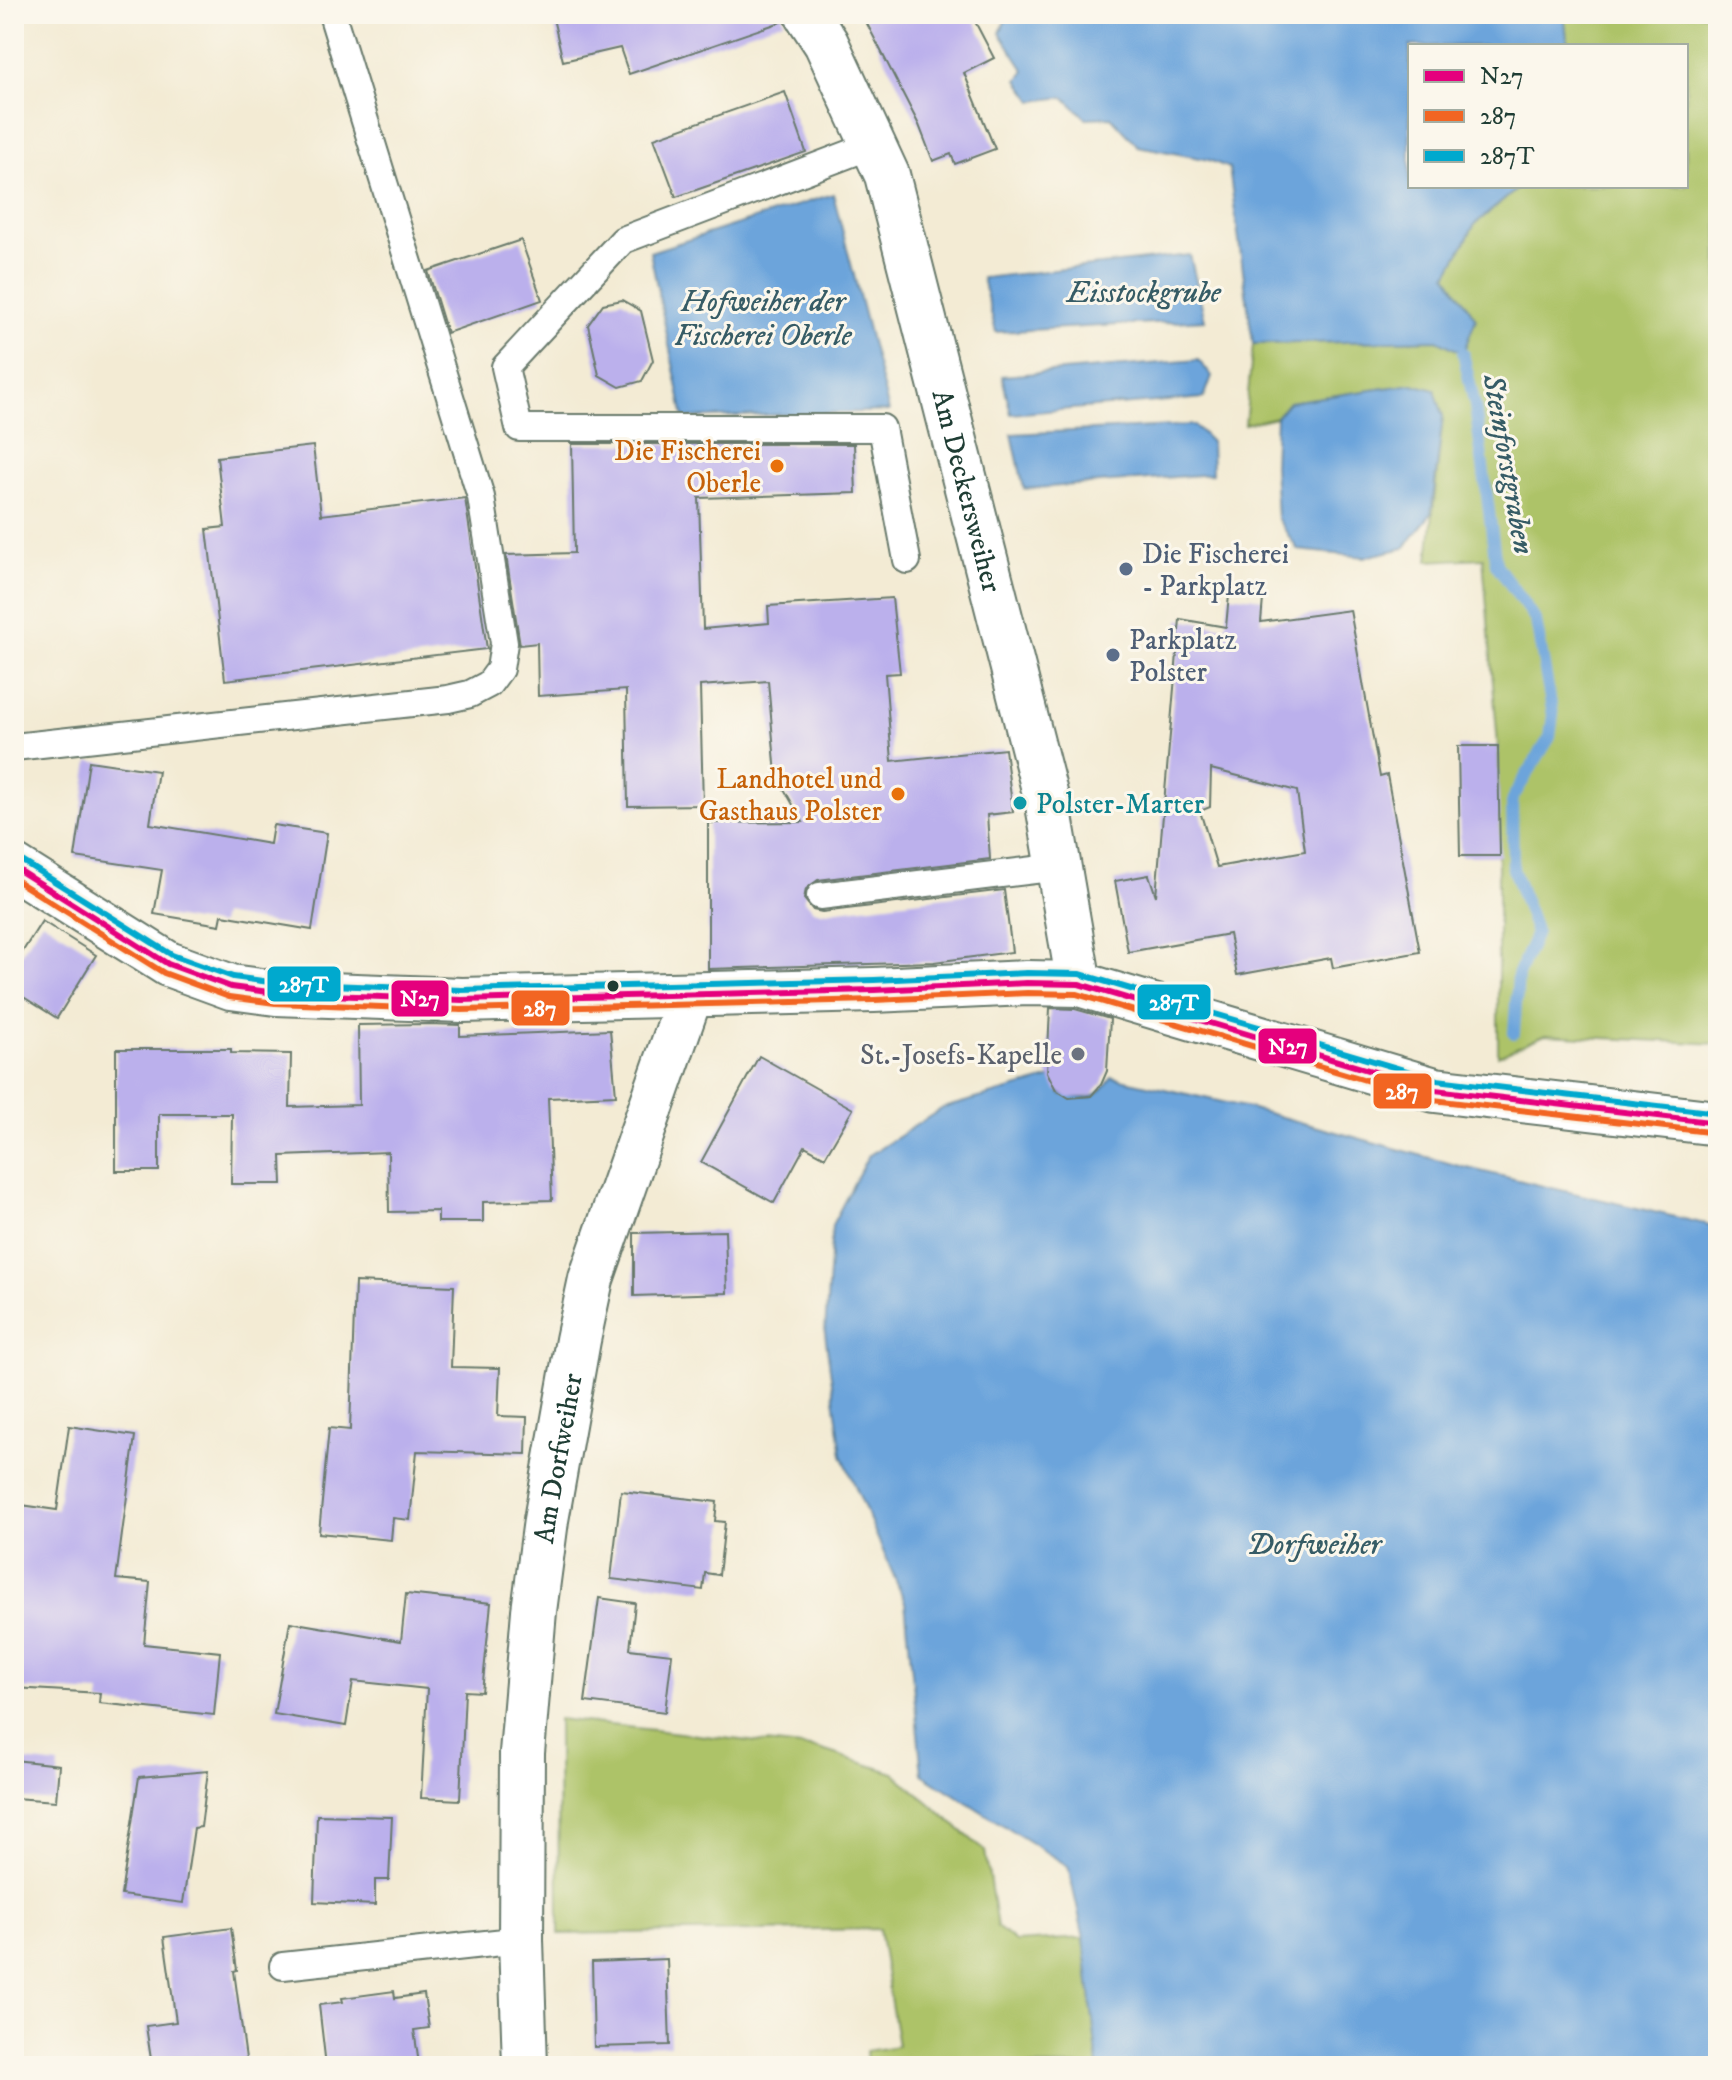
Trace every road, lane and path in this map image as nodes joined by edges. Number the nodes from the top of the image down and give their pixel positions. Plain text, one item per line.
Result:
1 (332, 14) edge
2 (807, 14) edge
3 (873, 145) junction
4 (907, 560) dead end
5 (14, 747) edge
6 (14, 867) edge
7 (1059, 867) junction
8 (820, 896) dead end
9 (1079, 984) junction
10 (690, 996) junction
11 (1718, 1123) edge
12 (521, 1940) junction
13 (283, 1966) dead end
14 (525, 2066) edge

1 - 5 lane
2 - 3 street, Am Deckersweiher
3 - 4 lane
3 - 7 street, Am Deckersweiher
6 - 10 street
7 - 8 lane
7 - 9 street, Am Deckersweiher
9 - 10 street
9 - 11 street
10 - 12 street, Am Dorfweiher
12 - 13 lane
12 - 14 street, Am Dorfweiher

